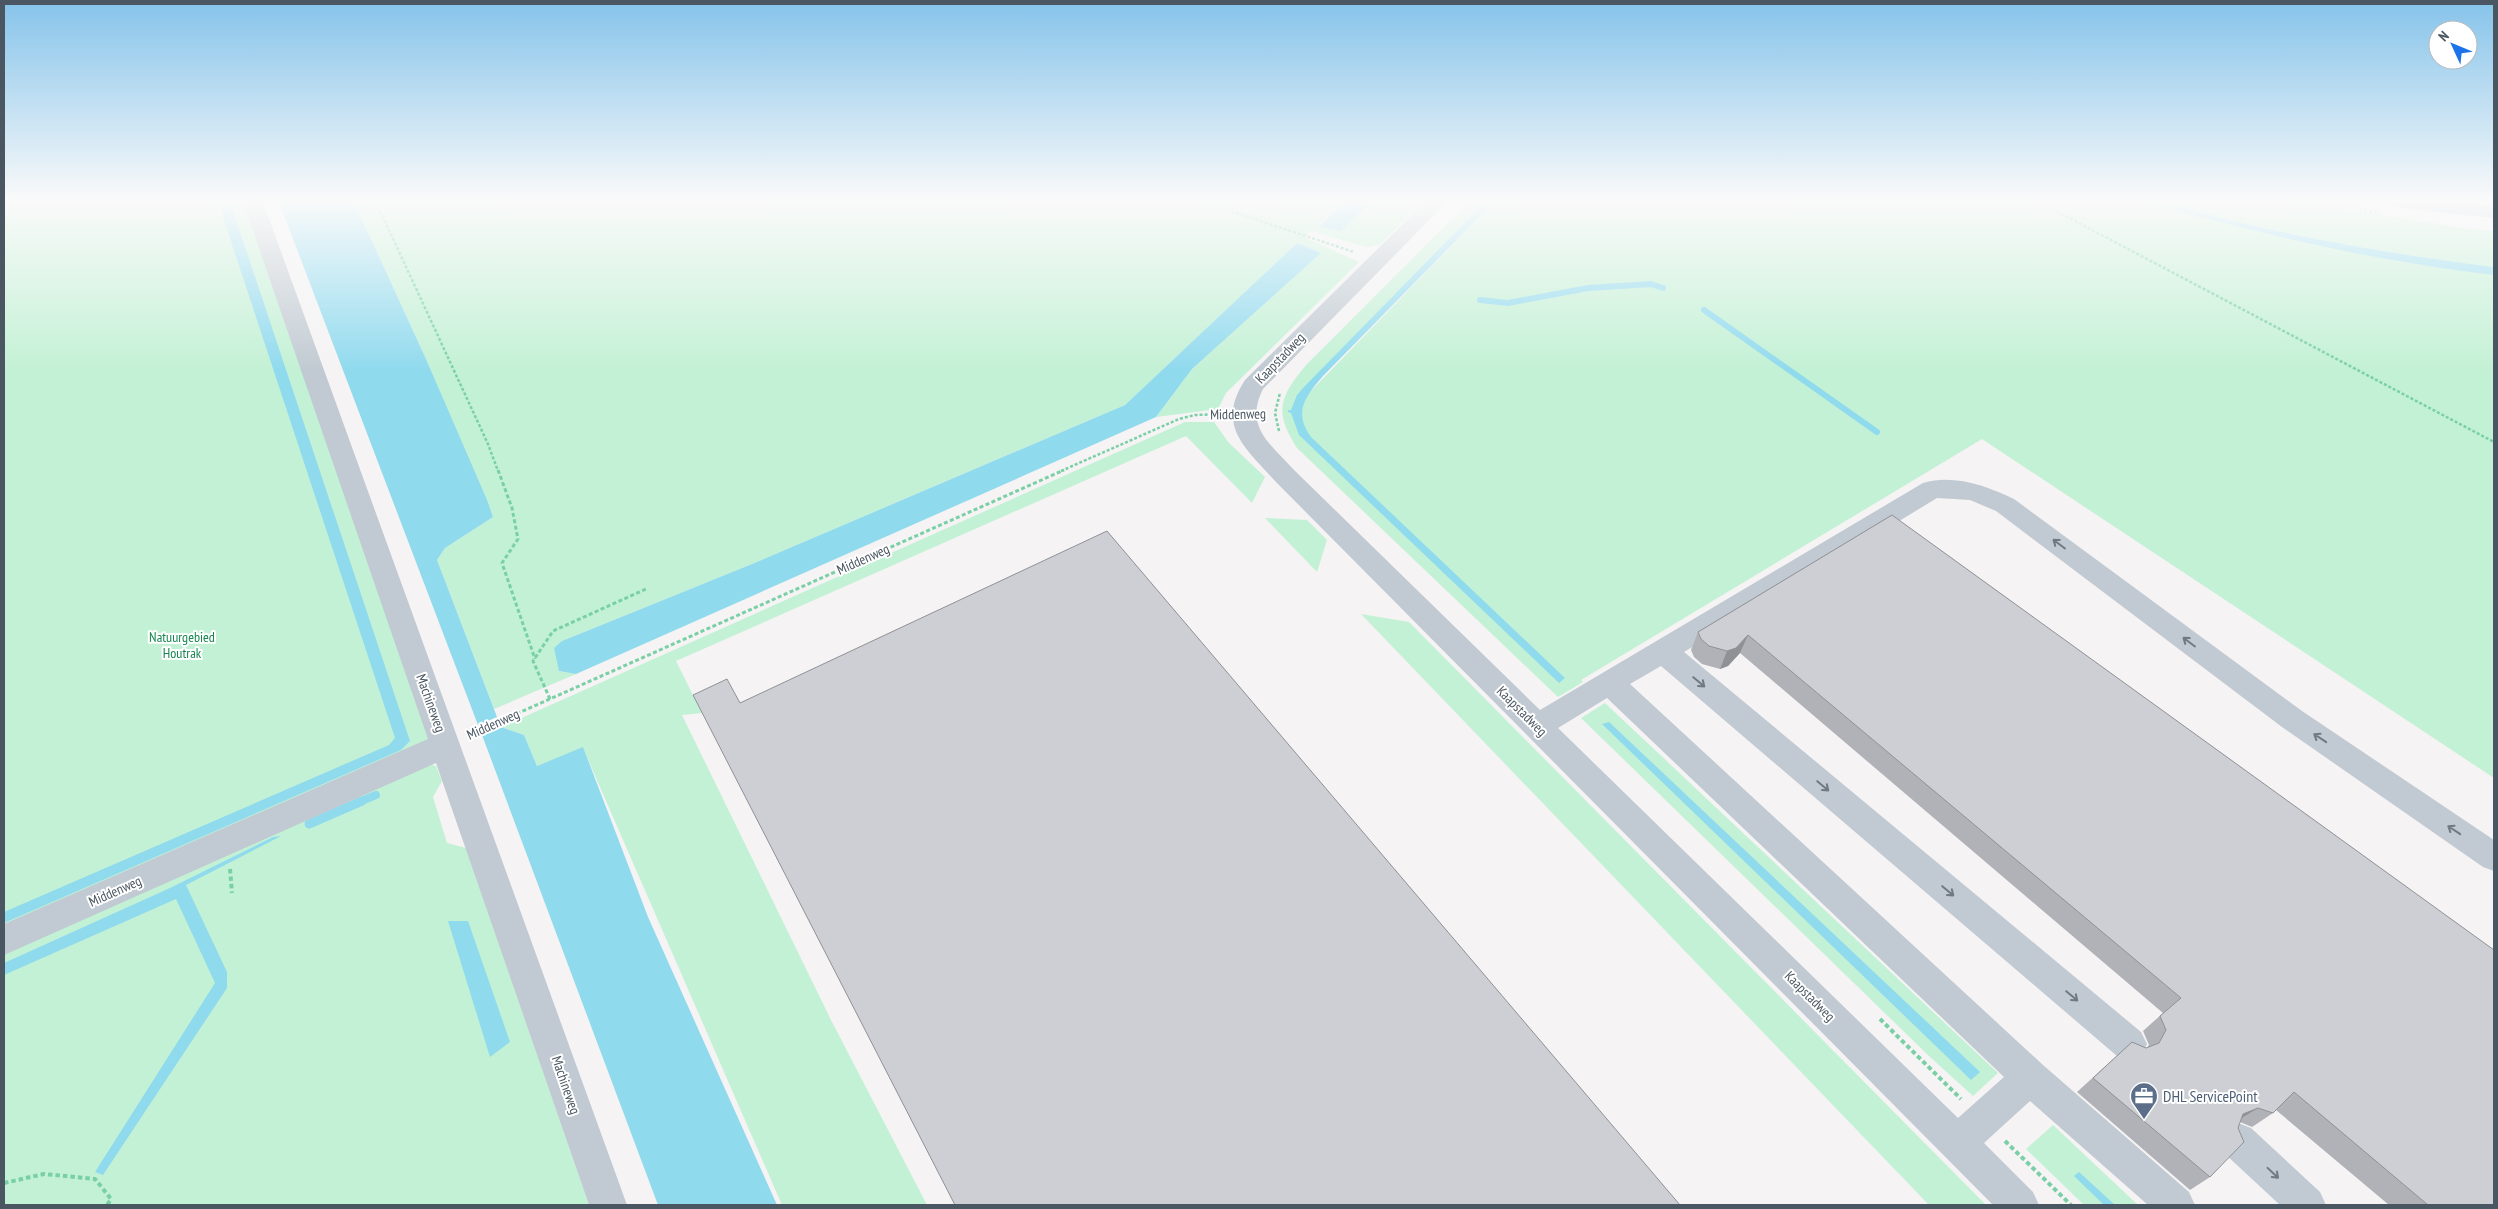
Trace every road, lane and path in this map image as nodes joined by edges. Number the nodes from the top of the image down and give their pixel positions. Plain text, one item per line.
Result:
1 (274, 258) edge
2 (402, 258) edge
3 (1370, 258) edge
4 (1380, 258) edge
5 (2146, 258) edge
6 (1377, 261) junction
7 (1243, 413) junction
8 (1275, 414) dead end
9 (2494, 442) edge
10 (646, 589) dead end
11 (1662, 650) junction
12 (534, 659) junction
13 (1609, 682) junction
14 (550, 699) junction
15 (1536, 726) junction
16 (453, 742) junction
17 (2494, 857) edge
18 (230, 868) dead end
19 (232, 893) dead end
20 (4, 940) edge
21 (2129, 1044) edge
22 (2030, 1077) junction
23 (2238, 1141) edge
24 (1957, 1143) junction
25 (4, 1183) edge
26 (107, 1205) edge
27 (608, 1205) edge
28 (2020, 1205) edge
29 (2176, 1205) edge
30 (2307, 1205) edge

1 - 16 street, Machineweg
2 - 12 path
3 - 6 path
4 - 6 street, Kaapstadweg
5 - 9 path
6 - 7 street, Kaapstadweg
7 - 8 path, Middenweg
7 - 14 path, Middenweg
7 - 15 street, Kaapstadweg
10 - 12 path
11 - 13 street
17 -> 11 street
11 -> 21 street
12 - 14 path
13 - 15 street
13 - 22 street
14 - 16 path, Middenweg
15 - 24 street, Kaapstadweg
16 - 20 street, Middenweg
16 - 27 street, Machineweg
18 - 19 path
22 - 24 street
22 - 29 street
23 -> 30 street
24 - 28 street, Kaapstadweg
25 - 26 path

